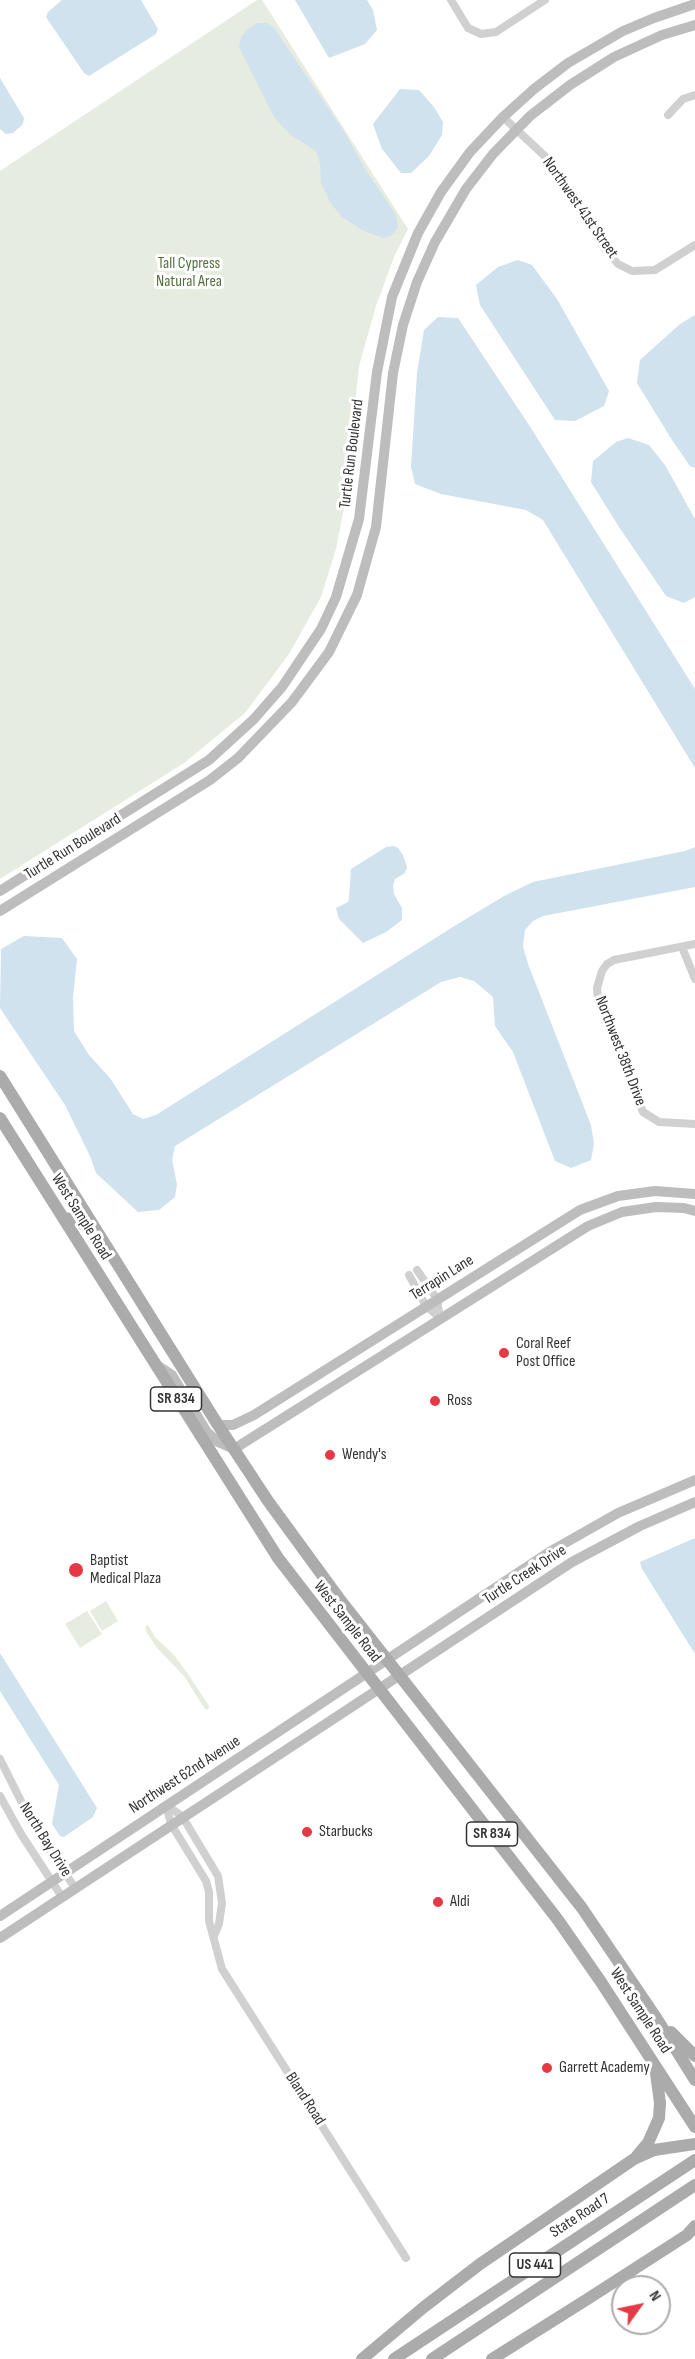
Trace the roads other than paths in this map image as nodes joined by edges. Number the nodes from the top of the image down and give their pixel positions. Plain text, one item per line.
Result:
1 (451, 0) edge
2 (545, 0) edge
3 (695, 4) edge
4 (695, 24) edge
5 (695, 95) edge
6 (668, 115) dead end
7 (503, 117) junction
8 (517, 130) junction
9 (695, 245) edge
10 (0, 891) edge
11 (0, 911) edge
12 (695, 944) edge
13 (682, 947) junction
14 (695, 980) edge
15 (0, 1076) edge
16 (0, 1118) edge
17 (695, 1124) edge
18 (695, 1194) edge
19 (695, 1211) edge
20 (63, 1218) junction
21 (97, 1230) junction
22 (417, 1270) dead end
23 (408, 1275) dead end
24 (437, 1299) junction
25 (426, 1306) junction
26 (440, 1318) junction
27 (153, 1363) junction
28 (218, 1425) junction
29 (234, 1449) junction
30 (695, 1480) edge
31 (695, 1502) edge
32 (586, 1530) junction
33 (598, 1547) junction
34 (387, 1659) junction
35 (367, 1673) junction
36 (400, 1676) junction
37 (379, 1690) junction
38 (0, 1759) edge
39 (2, 1768) edge
40 (0, 1796) edge
41 (166, 1805) junction
42 (182, 1816) junction
43 (171, 1824) junction
44 (65, 1873) junction
45 (52, 1881) junction
46 (75, 1888) junction
47 (62, 1897) junction
48 (0, 1916) edge
49 (214, 1936) junction
50 (0, 1938) edge
51 (656, 2016) junction
52 (695, 2056) edge
53 (654, 2062) junction
54 (695, 2080) edge
55 (695, 2127) edge
56 (695, 2144) edge
57 (634, 2159) junction
58 (695, 2160) edge
59 (691, 2187) edge
60 (692, 2231) edge
61 (406, 2258) dead end
62 (362, 2359) edge
63 (394, 2359) edge
64 (432, 2359) edge
65 (492, 2359) edge

1 - 2 street
3 - 7 street, Turtle Run Boulevard
4 - 8 street, Turtle Run Boulevard
5 - 6 street
7 - 8 street, Northwest 41st Street
7 - 10 street, Turtle Run Boulevard
8 - 9 street, Northwest 41st Street
8 - 11 street, Turtle Run Boulevard
12 - 13 street
13 - 14 street
13 - 17 street, Northwest 38th Drive
15 - 21 main road, West Sample Road / SR 834
16 - 20 main road, West Sample Road / SR 834
18 - 24 street, Terrapin Lane
19 - 26 street, Terrapin Lane
20 - 21 main road
20 - 27 main road, West Sample Road / SR 834
21 - 28 main road, West Sample Road / SR 834
22 - 24 street
23 - 25 street
24 - 25 street, Terrapin Lane
24 - 26 street
25 - 26 street
25 - 28 street, Terrapin Lane
26 - 29 street, Terrapin Lane
27 - 29 street
27 - 35 main road, West Sample Road / SR 834
28 - 29 main road, West Sample Road / SR 834
29 - 34 main road, West Sample Road / SR 834
30 - 32 street, Turtle Creek Drive
31 - 33 street, Turtle Creek Drive
32 - 33 street
32 - 34 street, Turtle Creek Drive
33 - 36 street, Turtle Creek Drive
34 - 35 street, Northwest 62nd Avenue
34 - 36 main road, West Sample Road / SR 834
35 - 37 main road, West Sample Road / SR 834
35 - 41 street, Northwest 62nd Avenue
36 - 37 street, Turtle Creek Drive
36 - 51 main road, West Sample Road / SR 834
37 - 42 street, Northwest 62nd Avenue
37 - 53 main road, West Sample Road / SR 834
38 - 39 street, North Bay Drive
39 - 44 street, North Bay Drive
40 - 45 street, North Bay Drive
41 - 42 street, Bland Road
41 - 43 street, Bland Road
41 - 44 street, Northwest 62nd Avenue
42 - 43 street, Northwest 62nd Avenue
42 - 49 street, Bland Road
43 - 46 street, Northwest 62nd Avenue
43 - 49 street, Bland Road
44 - 45 street, Northwest 62nd Avenue
44 - 46 street, North Bay Drive
45 - 47 street, North Bay Drive
45 - 48 street, Northwest 62nd Avenue
46 - 47 street, Northwest 62nd Avenue
47 - 50 street, Northwest 62nd Avenue
49 - 61 street, Bland Road
51 - 52 main road
51 - 54 main road, West Sample Road / SR 834
53 - 55 main road, West Sample Road / SR 834
53 - 57 main road
56 - 57 main road
57 - 62 main road
58 - 63 main road, State Road 7 / US 441
59 - 64 main road, US 441
60 - 65 main road

